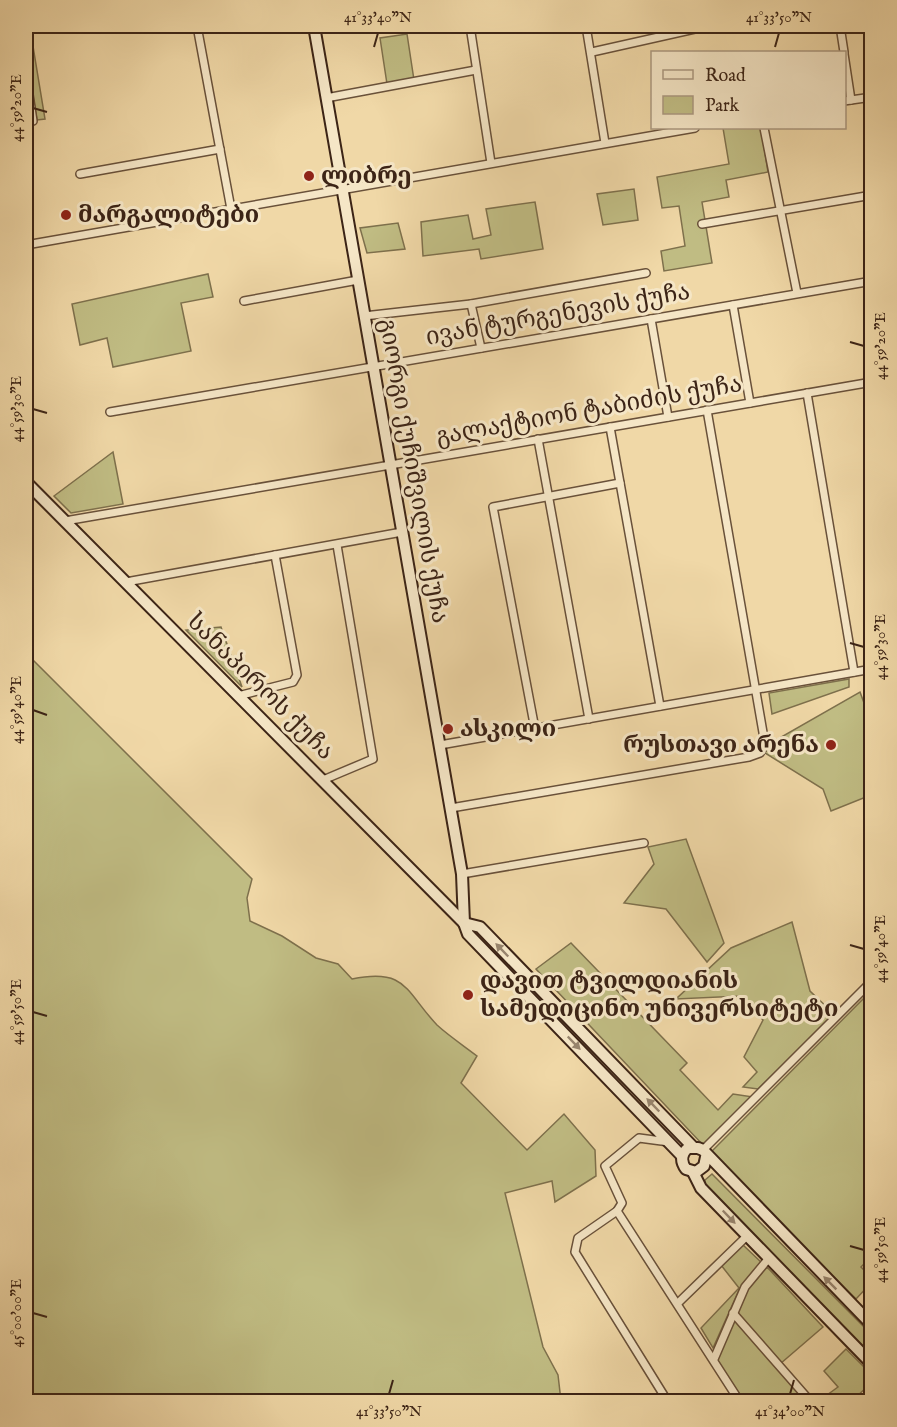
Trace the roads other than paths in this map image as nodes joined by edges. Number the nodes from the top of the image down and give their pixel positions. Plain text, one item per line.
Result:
1 (197, 26) edge
2 (314, 26) edge
3 (470, 26) edge
4 (586, 26) edge
5 (708, 26) edge
6 (840, 26) edge
7 (844, 51) edge
8 (592, 52) junction
9 (477, 70) junction
10 (26, 75) edge
11 (846, 77) edge
12 (872, 97) edge
13 (326, 98) junction
14 (848, 101) edge
15 (33, 121) dead end
16 (689, 129) edge
17 (764, 129) edge
18 (605, 143) junction
19 (220, 149) junction
20 (491, 163) junction
21 (80, 174) dead end
22 (342, 189) junction
23 (872, 195) edge
24 (231, 209) junction
25 (781, 211) junction
26 (702, 224) dead end
27 (26, 245) edge
28 (646, 273) dead end
29 (358, 280) junction
30 (872, 281) edge
31 (797, 293) junction
32 (244, 301) dead end
33 (471, 304) junction
34 (733, 304) junction
35 (364, 316) junction
36 (651, 319) junction
37 (481, 348) junction
38 (373, 366) junction
39 (872, 382) edge
40 (807, 393) junction
41 (750, 403) junction
42 (707, 411) junction
43 (110, 412) dead end
44 (668, 417) junction
45 (610, 427) junction
46 (538, 439) junction
47 (390, 465) junction
48 (26, 482) edge
49 (620, 483) junction
50 (549, 496) junction
51 (65, 521) junction
52 (402, 532) junction
53 (337, 545) junction
54 (275, 555) junction
55 (126, 582) junction
56 (872, 669) edge
57 (854, 672) junction
58 (756, 689) junction
59 (238, 696) junction
60 (660, 706) junction
61 (589, 719) junction
62 (534, 729) junction
63 (440, 745) junction
64 (323, 780) junction
65 (451, 808) junction
66 (644, 843) dead end
67 (462, 874) junction
68 (464, 923) junction
69 (872, 981) edge
70 (669, 1142) junction
71 (701, 1151) junction
72 (682, 1156) junction
73 (693, 1172) junction
74 (617, 1210) junction
75 (747, 1236) junction
76 (769, 1258) junction
77 (678, 1303) junction
78 (733, 1313) junction
79 (872, 1324) edge
80 (714, 1359) junction
81 (872, 1364) edge
82 (668, 1401) edge
83 (740, 1401) edge
84 (811, 1401) edge

1 - 19 street
2 - 13 main road, გიორგი ქუჩიშვილის ქუჩა
3 - 9 street
4 - 8 street
5 - 8 street
6 - 7 street
8 - 18 street
9 - 13 street
9 - 20 street
10 - 15 street
11 - 14 street
12 - 14 street
13 - 22 main road, გიორგი ქუჩიშვილის ქუჩა
16 - 18 street
17 - 25 street
18 - 20 street
19 - 21 street
19 - 24 street
20 - 22 street
22 - 24 street
22 - 29 main road, გიორგი ქუჩიშვილის ქუჩა
23 - 25 street
24 - 27 street
25 - 26 street
25 - 31 street
28 - 33 street
29 - 32 street
29 - 35 main road, გიორგი ქუჩიშვილის ქუჩა
30 - 31 street, ივან ტურგენევის ქუჩა
31 - 34 street, ივან ტურგენევის ქუჩა
33 - 35 street
33 - 37 street
34 - 36 street, ივან ტურგენევის ქუჩა
34 - 41 street
35 - 38 main road, გიორგი ქუჩიშვილის ქუჩა
36 - 37 street, ივან ტურგენევის ქუჩა
36 - 44 street
37 - 38 street, ივან ტურგენევის ქუჩა
38 - 43 street, ივან ტურგენევის ქუჩა
38 - 47 main road, გიორგი ქუჩიშვილის ქუჩა
39 - 40 street, გალაქტიონ ტაბიძის ქუჩა
40 - 41 street, გალაქტიონ ტაბიძის ქუჩა
40 - 57 street
41 - 42 street, გალაქტიონ ტაბიძის ქუჩა
42 - 44 street, გალაქტიონ ტაბიძის ქუჩა
42 - 58 street
44 - 45 street, გალაქტიონ ტაბიძის ქუჩა
45 - 46 street, გალაქტიონ ტაბიძის ქუჩა
45 - 49 street
46 - 47 street, გალაქტიონ ტაბიძის ქუჩა
46 - 50 street
47 - 51 street, გალაქტიონ ტაბიძის ქუჩა
47 - 52 main road, გიორგი ქუჩიშვილის ქუჩა
48 - 51 main road, სანაპიროს ქუჩა
49 - 50 street
49 - 60 street
50 - 61 street
50 - 62 street
51 - 55 main road, სანაპიროს ქუჩა
52 - 53 street
52 - 63 main road, გიორგი ქუჩიშვილის ქუჩა
53 - 54 street
53 - 64 street
54 - 55 street
54 - 59 street
55 - 59 main road, სანაპიროს ქუჩა
56 - 57 street
57 - 58 street
58 - 60 street
58 - 65 street
59 - 64 main road, სანაპიროს ქუჩა
60 - 61 street
61 - 62 street
62 - 63 street
63 - 65 main road, გიორგი ქუჩიშვილის ქუჩა
64 - 68 main road, სანაპიროს ქუჩა
65 - 67 main road, გიორგი ქუჩიშვილის ქუჩა
66 - 67 street
67 - 68 main road, გიორგი ქუჩიშვილის ქუჩა
68 -> 70 main road, სანაპიროს ქუჩა
71 -> 68 main road, სანაპიროს ქუჩა
69 - 71 street
70 - 72 main road, სანაპიროს ქუჩა
70 - 74 street
71 - 72 main road
71 - 73 main road
79 -> 71 main road, სანაპიროს ქუჩა
72 - 73 main road, სანაპიროს ქუჩა
73 -> 75 main road
74 - 77 street
74 - 82 street
75 - 76 main road
75 - 77 street
76 - 78 street
76 - 81 main road
77 - 80 street
78 - 80 street
78 - 84 street
80 - 83 street

